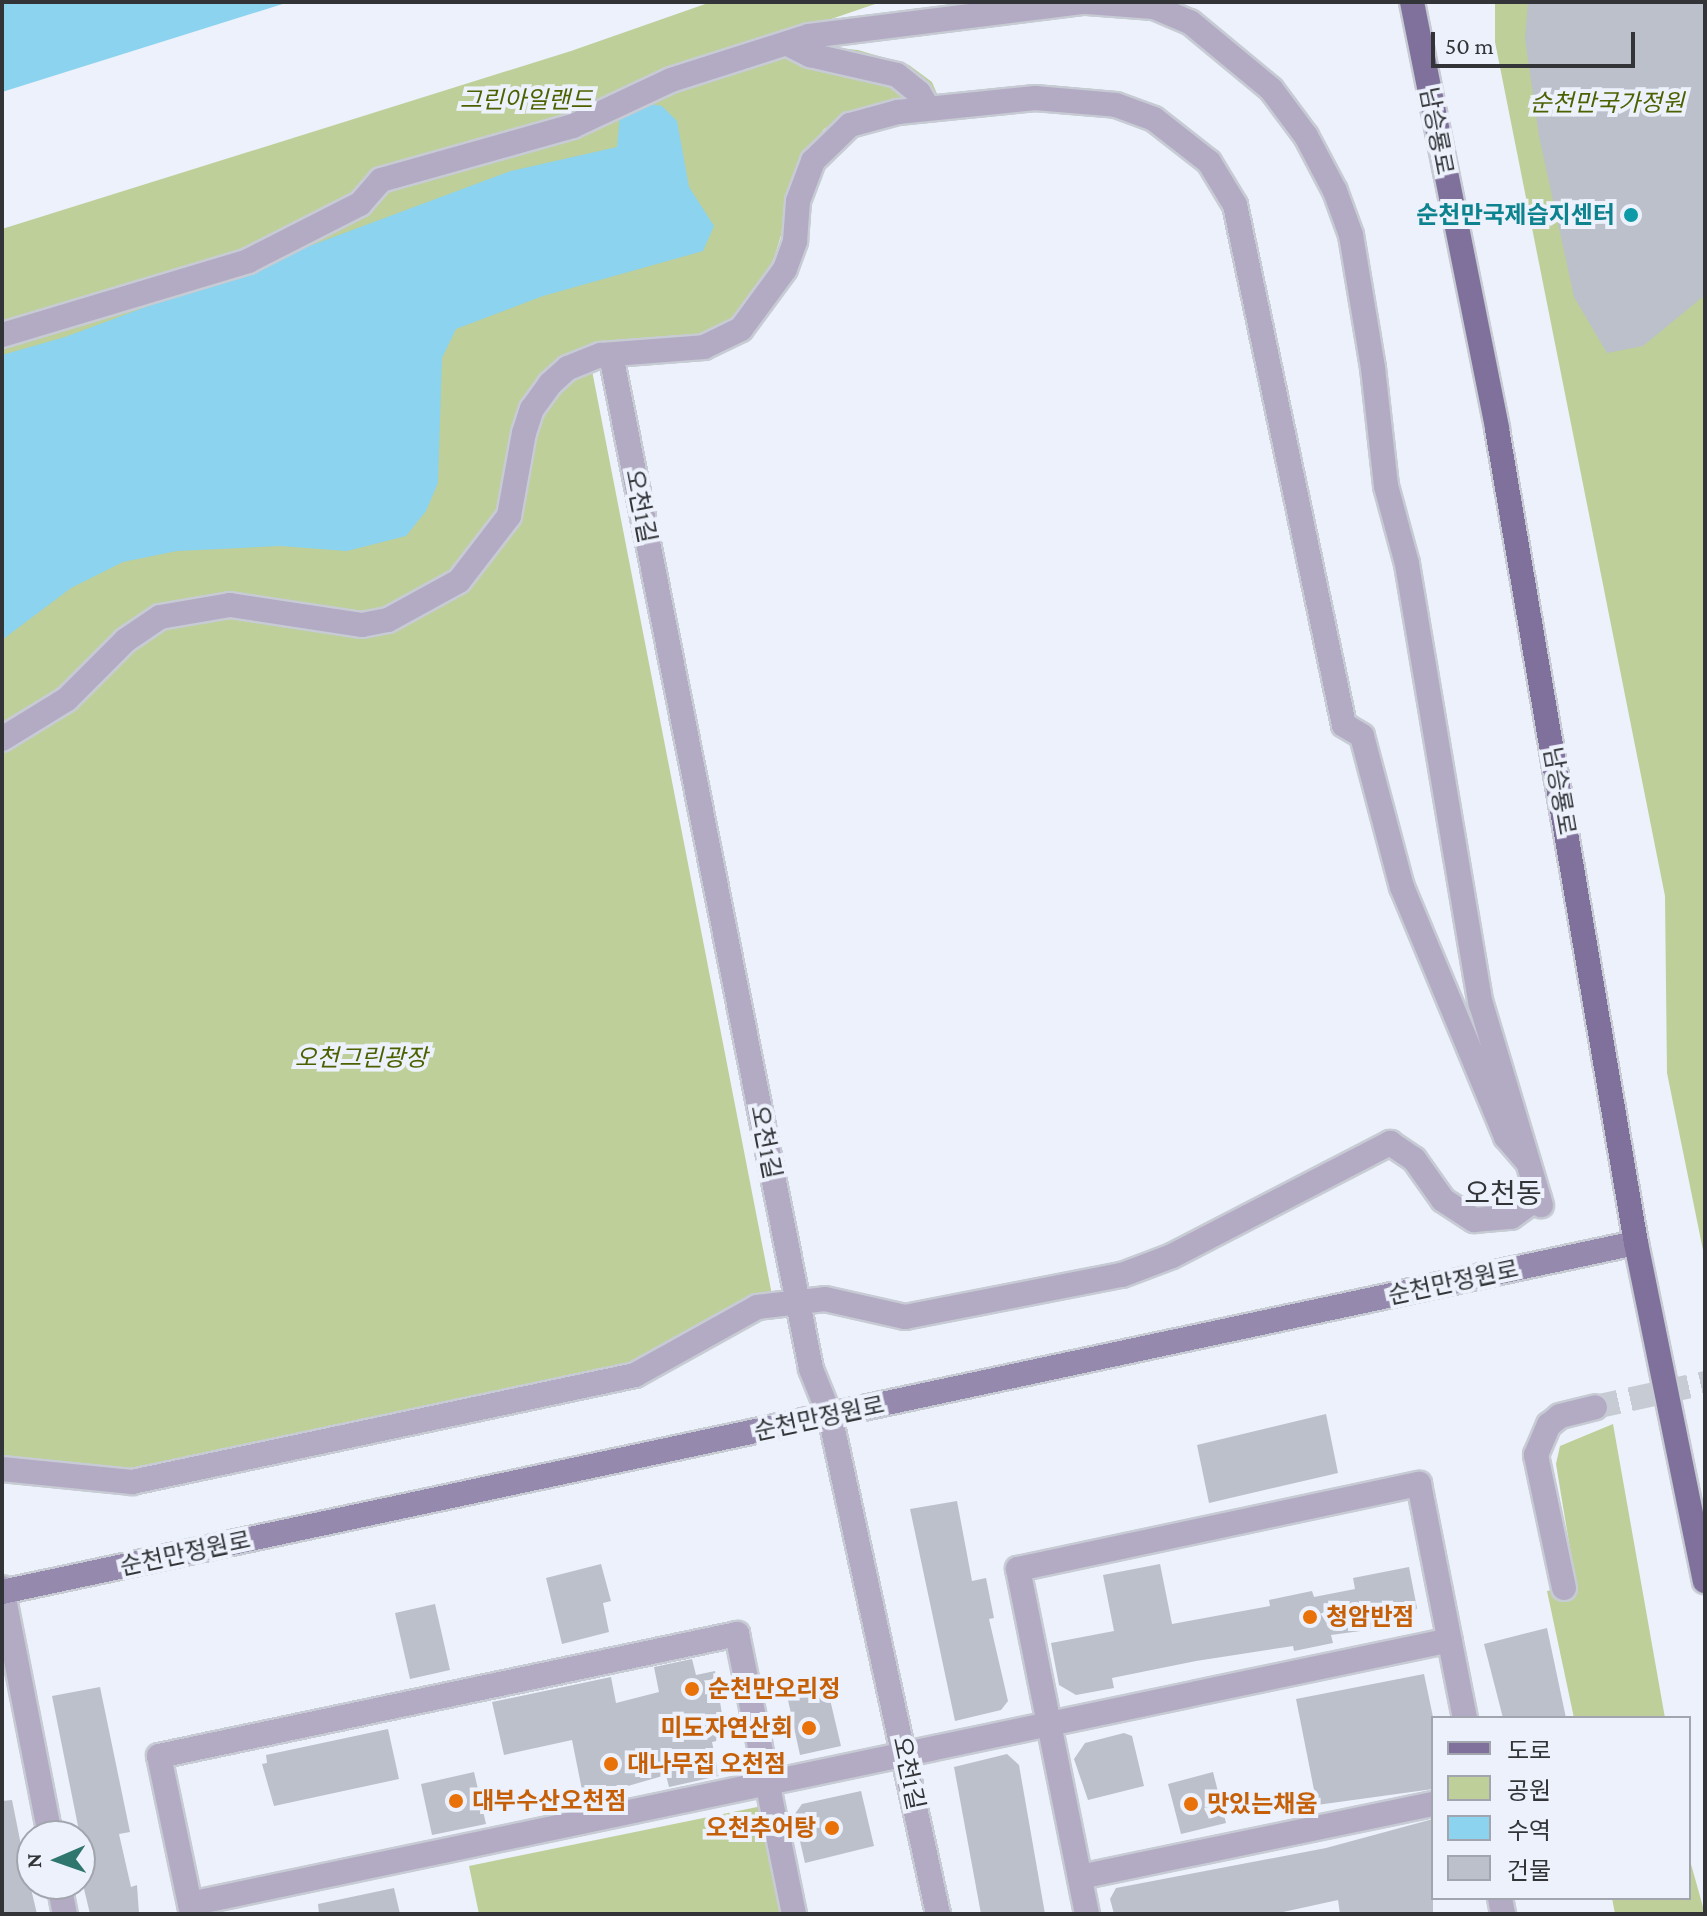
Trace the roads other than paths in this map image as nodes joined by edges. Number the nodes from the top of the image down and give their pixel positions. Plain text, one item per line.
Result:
1 (1085, 2) edge
2 (1412, 2) edge
3 (788, 44) junction
4 (928, 108) junction
5 (2, 335) edge
6 (613, 365) dead end
7 (2, 739) edge
8 (1527, 1161) junction
9 (1636, 1243) junction
10 (797, 1299) junction
11 (1595, 1407) tunnel mouth
12 (830, 1416) junction
13 (2, 1469) edge
14 (1700, 1541) edge
15 (1705, 1581) edge
16 (1564, 1588) dead end
17 (2, 1590) edge
18 (1450, 1640) junction
19 (1465, 1716) edge
20 (1049, 1724) junction
21 (906, 1754) junction
22 (768, 1783) junction
23 (1431, 1804) edge
24 (47, 1820) edge
25 (1080, 1877) junction
26 (191, 1909) edge
27 (794, 1914) edge
28 (938, 1914) edge
29 (1087, 1914) edge

1 - 3 street
1 - 8 street
2 - 9 main road, 남승룡로
3 - 4 street
3 - 5 street
4 - 7 street
4 - 8 street
6 - 10 street, 오천1길
8 - 10 street
9 - 12 main road, 순천만정원로
9 - 14 main road, 남승룡로
10 - 12 street, 오천1길
10 - 13 street
11 - 16 street
12 - 17 main road, 순천만정원로
12 - 21 street, 오천1길
14 - 15 main road, 남승룡로
17 - 24 street
18 - 19 street
18 - 20 street
18 - 20 street
20 - 21 street
20 - 25 street
21 - 22 street
21 - 28 street, 오천1길
22 - 26 street
22 - 26 street
22 - 27 street
23 - 25 street
25 - 29 street

